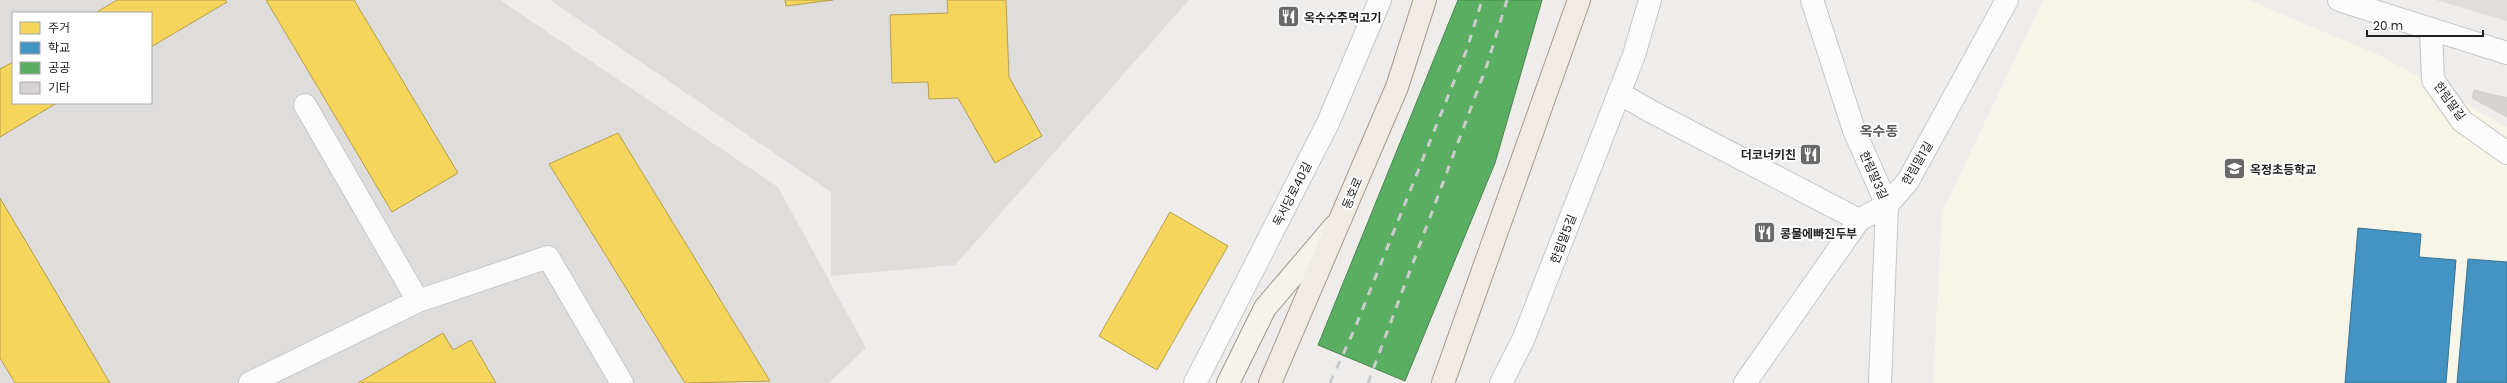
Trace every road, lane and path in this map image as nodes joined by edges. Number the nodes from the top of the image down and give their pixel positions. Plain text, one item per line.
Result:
1 (1380, 0) edge
2 (1425, 0) edge
3 (1579, 0) edge
4 (1650, 0) edge
5 (1812, 0) edge
6 (2007, 0) edge
7 (2339, 0) edge
8 (2431, 29) junction
9 (2507, 53) edge
10 (1619, 92) junction
11 (305, 105) dead end
12 (2507, 153) edge
13 (1887, 204) junction
14 (1342, 217) junction
15 (1858, 220) junction
16 (418, 301) junction
17 (250, 383) edge
18 (622, 383) edge
19 (1195, 383) edge
20 (1228, 383) edge
21 (1270, 383) edge
22 (1443, 383) edge
23 (1501, 383) edge
24 (1745, 383) edge
25 (1880, 383) edge

1 - 19 street, 독서당로40길
2 - 14 main road, 동호로
3 - 22 main road
4 - 10 street, 한림말5길
5 - 13 street, 한림말3길
6 - 13 street, 한림말1길
7 - 8 street
8 - 9 street
8 - 12 street, 한림말길
10 - 15 street
10 - 23 street, 한림말5길
11 - 16 street
13 - 15 street, 한림말1길
13 - 25 street, 한림말3길
14 - 20 main road
14 - 21 main road, 동호로
15 - 24 street, 한림말1길
16 - 17 street
16 - 18 street

